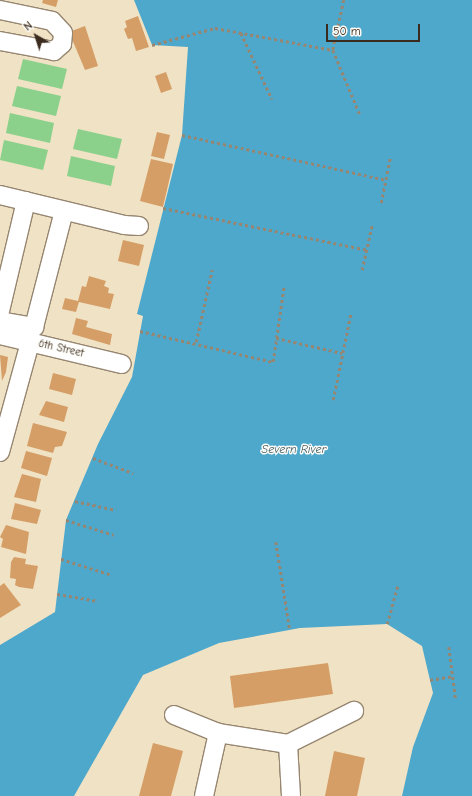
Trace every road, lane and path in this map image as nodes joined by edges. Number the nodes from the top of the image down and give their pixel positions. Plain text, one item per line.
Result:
1 (344, 0) edge
2 (0, 10) edge
3 (241, 33) junction
4 (0, 41) edge
5 (152, 45) dead end
6 (332, 50) junction
7 (272, 99) dead end
8 (360, 115) dead end
9 (182, 135) dead end
10 (390, 158) dead end
11 (386, 180) junction
12 (0, 195) edge
13 (26, 201) junction
14 (381, 203) dead end
15 (163, 208) dead end
16 (64, 210) junction
17 (372, 225) dead end
18 (139, 226) dead end
19 (366, 250) junction
20 (212, 270) dead end
21 (362, 270) dead end
22 (284, 286) dead end
23 (0, 311) edge
24 (351, 312) dead end
25 (6, 329) edge
26 (140, 331) dead end
27 (276, 338) junction
28 (30, 342) junction
29 (196, 342) junction
30 (342, 353) junction
31 (122, 364) dead end
32 (333, 400) dead end
33 (0, 452) edge
34 (92, 458) dead end
35 (133, 473) dead end
36 (75, 501) dead end
37 (116, 510) dead end
38 (66, 520) dead end
39 (114, 535) dead end
40 (276, 542) dead end
41 (61, 559) dead end
42 (112, 575) dead end
43 (398, 584) dead end
44 (57, 594) dead end
45 (98, 601) dead end
46 (387, 624) dead end
47 (290, 630) dead end
48 (449, 647) dead end
49 (452, 676) junction
50 (430, 680) dead end
51 (456, 701) dead end
52 (354, 711) dead end
53 (174, 715) dead end
54 (218, 733) junction
55 (288, 744) junction
56 (204, 796) edge
57 (291, 796) edge

1 - 6 path
2 - 4 street
3 - 5 path
3 - 6 path
3 - 7 path
6 - 8 path
9 - 11 path
10 - 11 path
11 - 14 path
12 - 13 street
13 - 16 street
13 - 23 street
15 - 19 path
16 - 18 street
16 - 25 street
17 - 19 path
19 - 21 path
20 - 29 path
22 - 27 path
24 - 30 path
25 - 28 street, 6th Street
26 - 29 path
27 - 29 path
27 - 30 path
28 - 31 street, 6th Street
28 - 33 street
30 - 32 path
34 - 35 path
36 - 37 path
38 - 39 path
40 - 47 path
41 - 42 path
43 - 46 path
44 - 45 path
48 - 49 path
49 - 50 path
49 - 51 path
52 - 55 street
53 - 54 street
54 - 55 street
54 - 56 street
55 - 57 street

